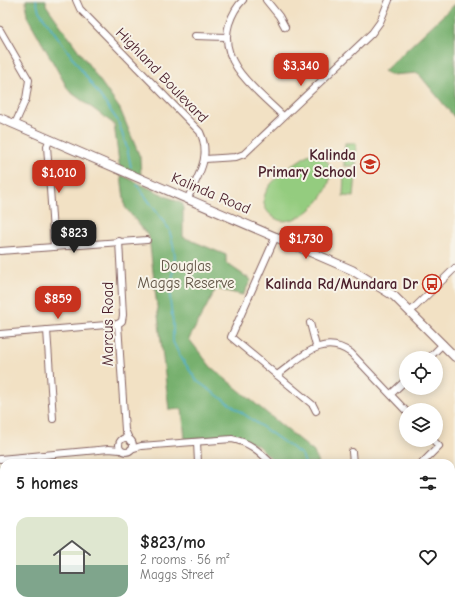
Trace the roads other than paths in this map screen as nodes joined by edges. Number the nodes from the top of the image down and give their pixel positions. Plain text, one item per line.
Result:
1 (76, 0) edge
2 (243, 0) edge
3 (266, 0) edge
4 (389, 0) edge
5 (285, 27) dead end
6 (0, 30) edge
7 (195, 36) dead end
8 (226, 37) junction
9 (283, 116) junction
10 (0, 118) edge
11 (15, 124) junction
12 (50, 139) junction
13 (205, 159) junction
14 (188, 198) junction
15 (276, 236) junction
16 (147, 240) dead end
17 (119, 241) junction
18 (54, 246) junction
19 (0, 251) edge
20 (455, 268) edge
21 (411, 311) junction
22 (310, 323) dead end
23 (118, 324) junction
24 (47, 330) junction
25 (0, 334) edge
26 (443, 344) junction
27 (316, 346) junction
28 (436, 351) edge
29 (455, 357) edge
30 (278, 375) junction
31 (399, 387) edge
32 (391, 394) junction
33 (399, 403) edge
34 (316, 411) dead end
35 (53, 419) dead end
36 (125, 430) junction
37 (120, 441) junction
38 (131, 441) junction
39 (197, 442) junction
40 (141, 446) junction
41 (438, 447) edge
42 (109, 449) junction
43 (131, 449) junction
44 (120, 450) junction
45 (352, 452) dead end
46 (23, 459) edge
47 (198, 459) edge
48 (268, 459) edge
49 (353, 459) edge
50 (426, 459) edge

1 - 13 street, Highland Boulevard
2 - 8 street
3 - 5 street
4 - 9 street
6 - 11 street
7 - 8 street
8 - 9 street
9 - 13 street
10 - 11 street, Kalinda Road
11 - 12 street, Kalinda Road
12 - 14 street, Kalinda Road
12 - 18 street
13 - 14 street, Highland Boulevard
14 - 15 street, Kalinda Road
15 - 21 street, Kalinda Road
15 - 30 street
16 - 17 street
17 - 18 street
17 - 23 street, Marcus Road
18 - 19 street
20 - 21 street
21 - 26 street, Kalinda Road
22 - 27 street
23 - 24 street
23 - 36 street, Marcus Road
24 - 25 street
24 - 35 street
26 - 28 street
26 - 29 street, Kalinda Road
27 - 30 street
27 - 32 street
30 - 34 street
31 - 32 street
32 - 33 street
36 - 37 street, Marcus Road
36 - 38 street, Marcus Road
37 - 38 street
37 - 42 street
37 - 44 street
38 - 40 street
38 - 43 street
39 - 40 street
39 - 47 street
39 - 48 street
40 - 43 street
41 - 50 street
42 - 44 street
42 - 46 street
43 - 44 street
45 - 49 street

